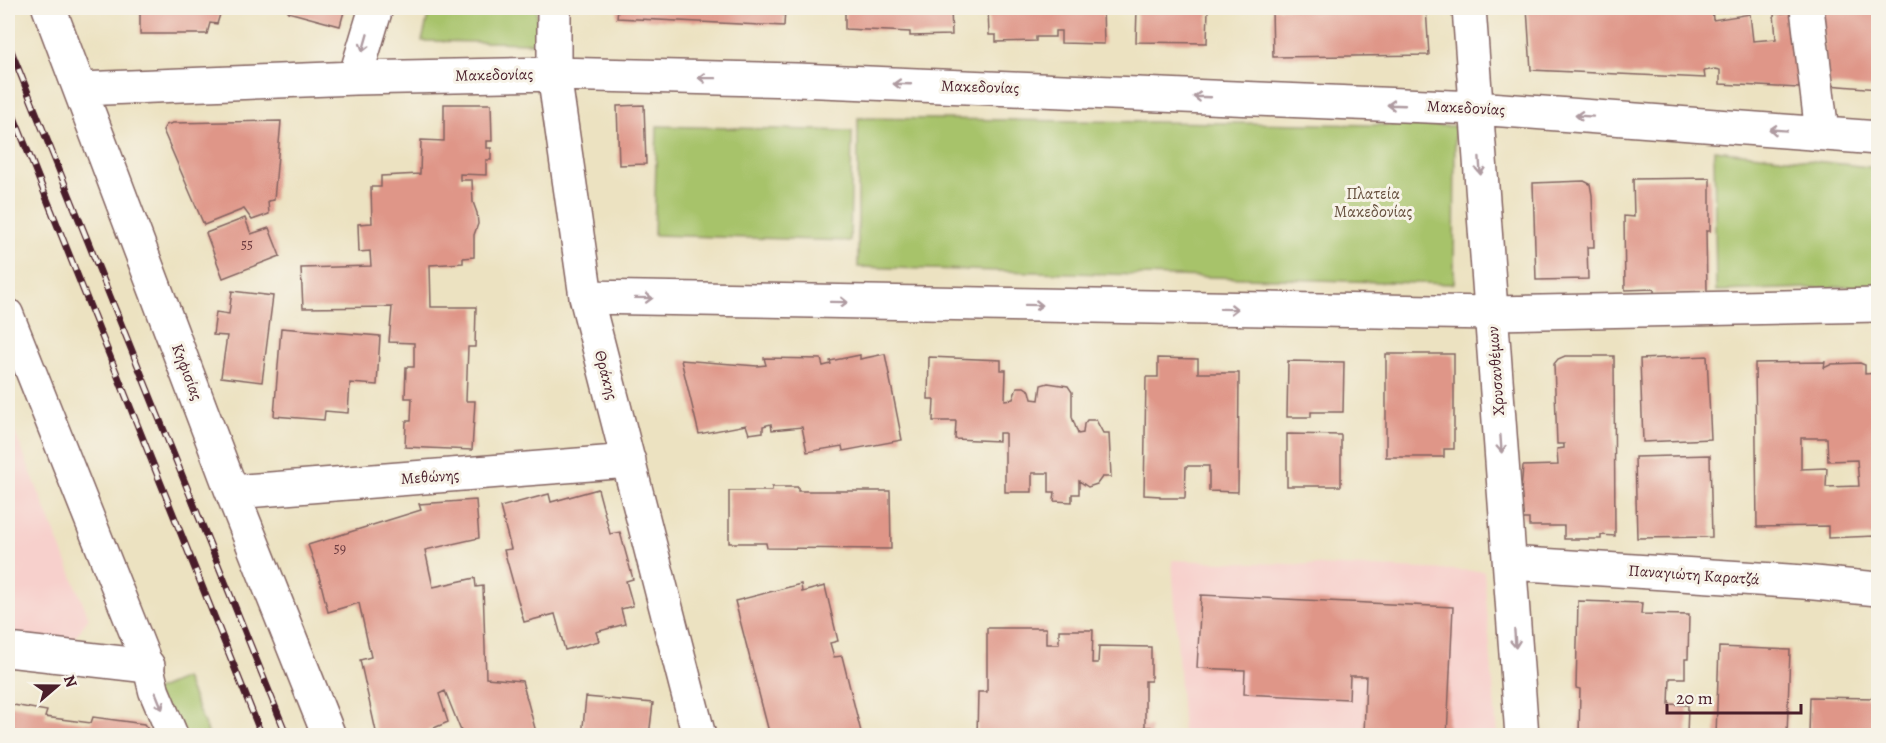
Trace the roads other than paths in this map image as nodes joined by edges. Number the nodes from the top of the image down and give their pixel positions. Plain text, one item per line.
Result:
1 (49, 8) edge
2 (376, 8) edge
3 (554, 8) edge
4 (1469, 8) edge
5 (1807, 8) edge
6 (554, 74) junction
7 (355, 78) junction
8 (80, 89) junction
9 (1476, 108) junction
10 (1822, 133) junction
11 (1878, 138) edge
12 (586, 297) junction
13 (1878, 305) edge
14 (1492, 313) junction
15 (8, 314) edge
16 (629, 461) junction
17 (232, 492) junction
18 (1510, 563) junction
19 (1878, 589) edge
20 (8, 650) edge
21 (148, 666) junction
22 (173, 735) edge
23 (329, 735) edge
24 (699, 735) edge
25 (1522, 735) edge

1 - 8 street, Κηφισίας
2 -> 7 street
3 - 6 street, Θράκης
4 - 9 street, Χρυσανθέμων
5 - 10 street
6 - 7 street, Μακεδονίας
9 -> 6 street, Μακεδονίας
6 - 12 street, Θράκης
7 - 8 street, Μακεδονίας
8 - 17 street, Κηφισίας
10 -> 9 street, Μακεδονίας
9 -> 14 street, Χρυσανθέμων
10 - 11 street, Μακεδονίας
12 -> 14 street
12 - 16 street, Θράκης
13 - 14 street
14 -> 18 street, Χρυσανθέμων
15 - 21 street
16 - 17 street, Μεθώνης
16 - 24 street, Θράκης
17 - 23 street, Κηφισίας
18 - 19 street, Παναγιώτη Καρατζά
18 -> 25 street, Χρυσανθέμων
20 - 21 street
21 -> 22 street

